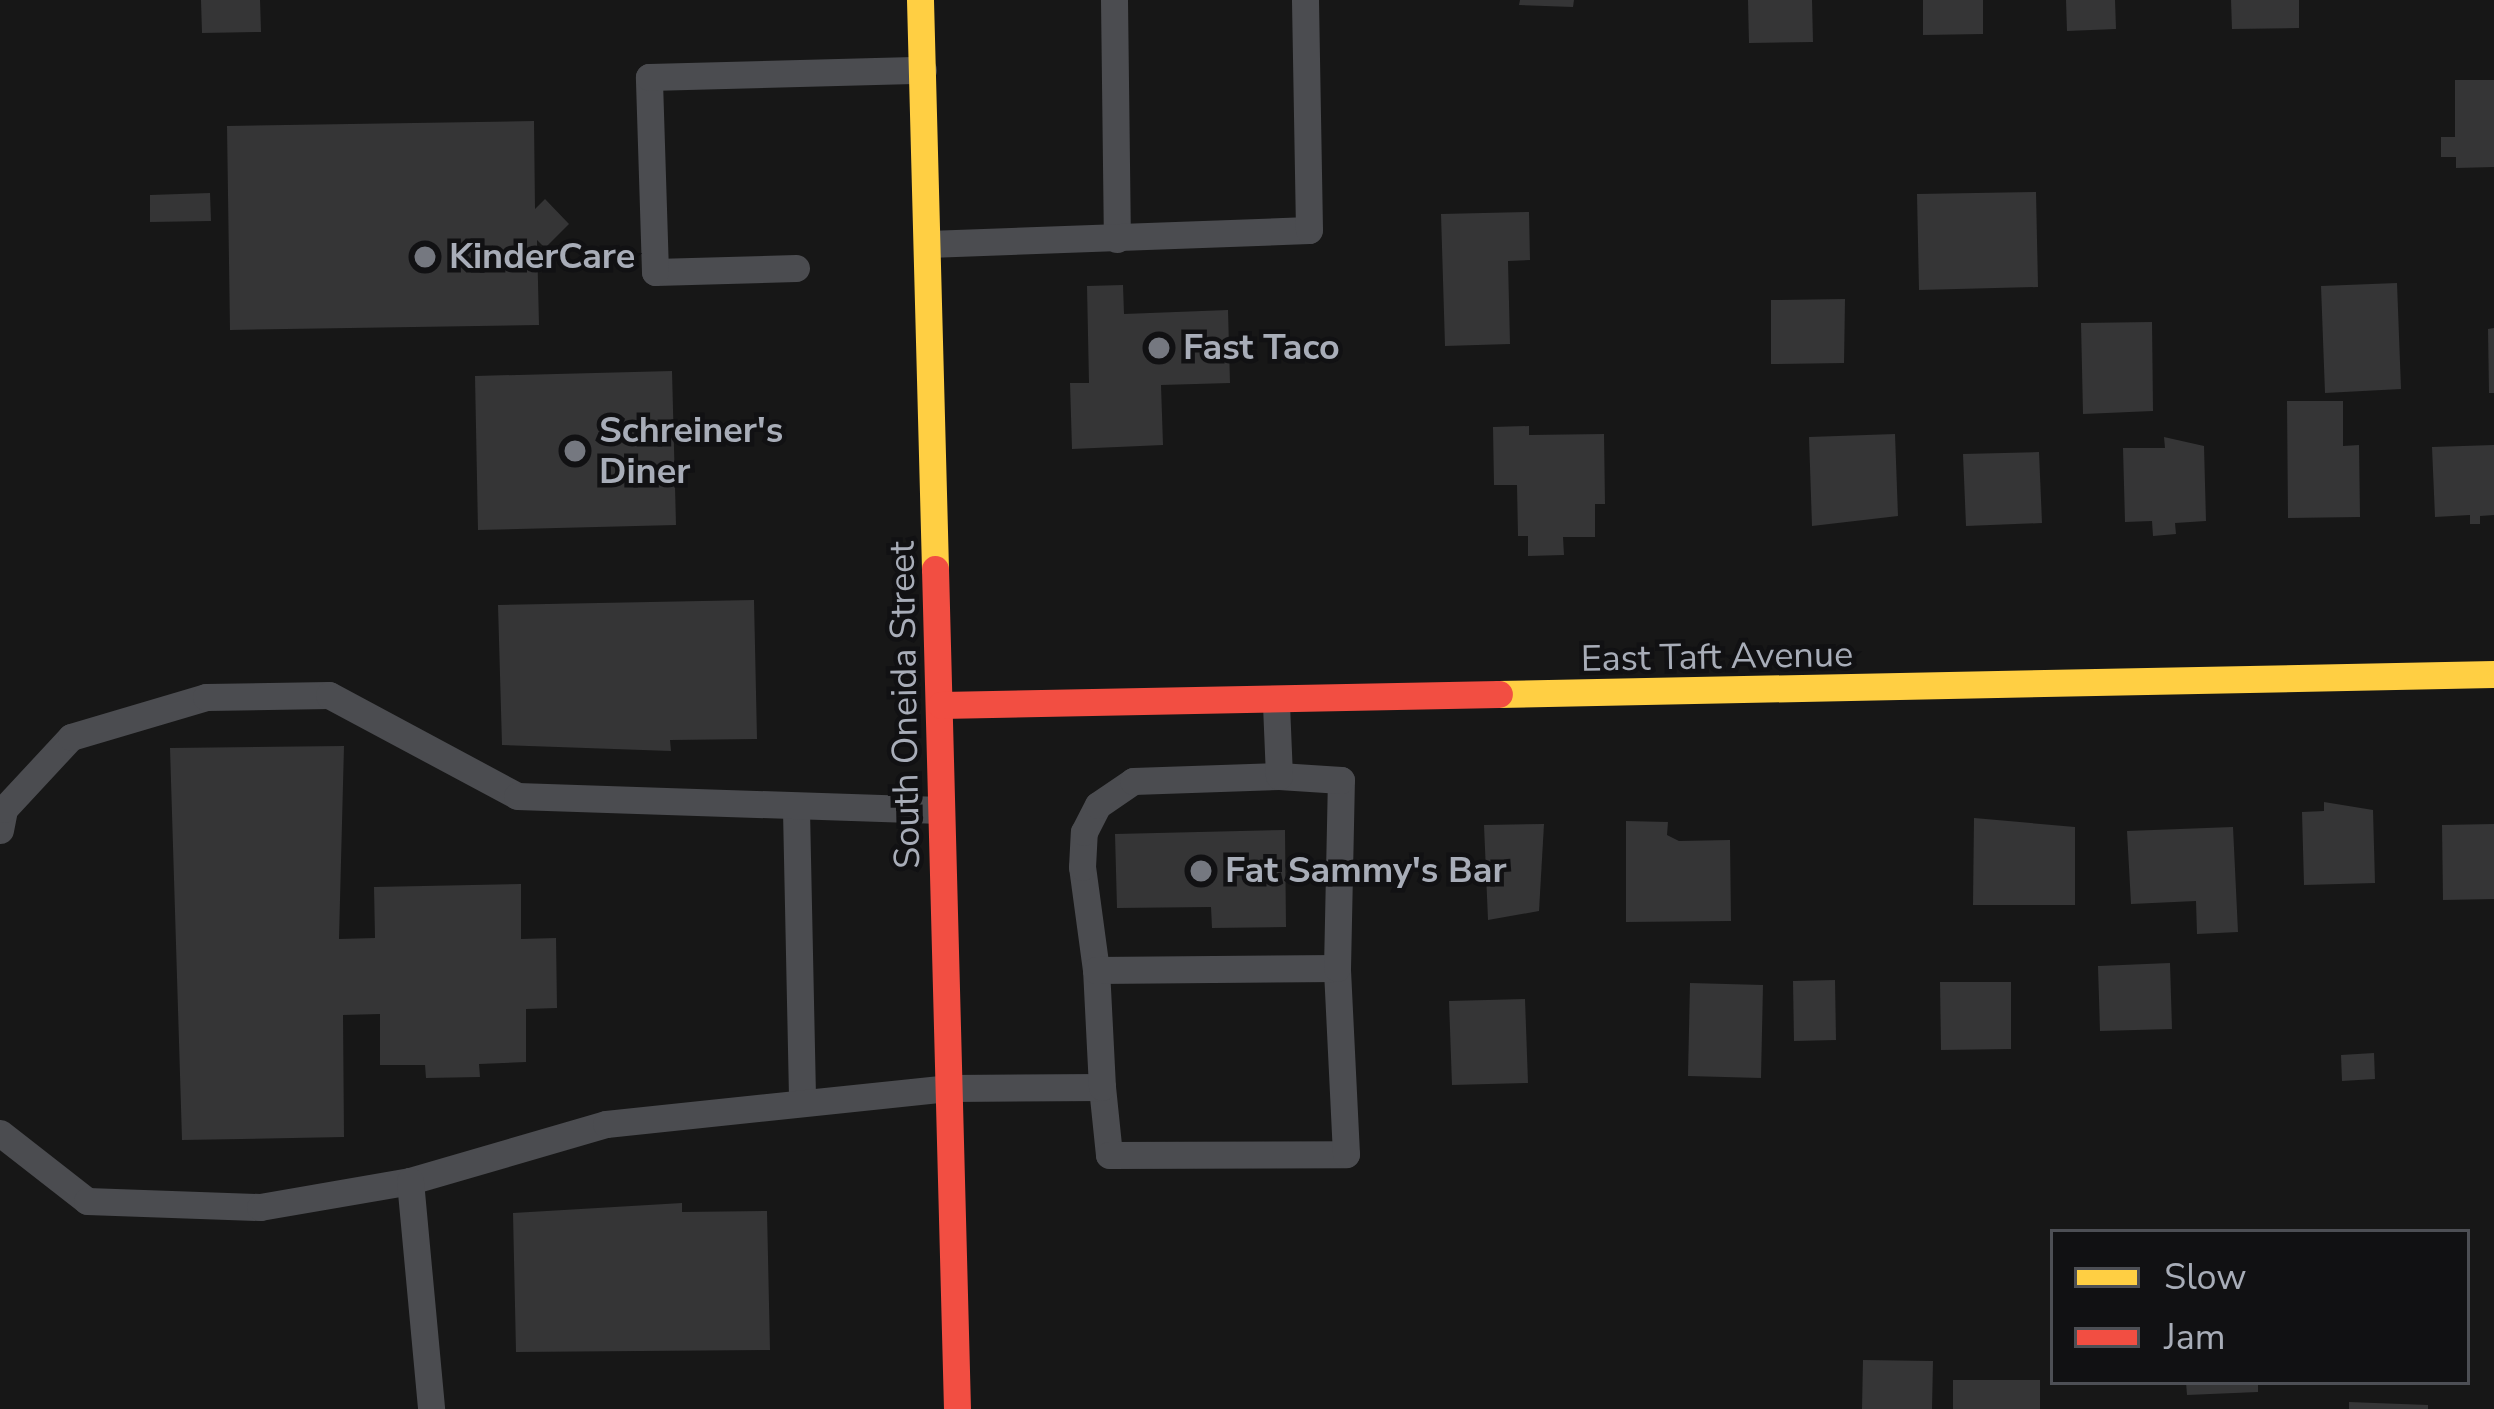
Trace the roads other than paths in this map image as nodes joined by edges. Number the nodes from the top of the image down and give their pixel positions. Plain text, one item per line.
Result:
1 (920, 0) edge
2 (1114, 0) edge
3 (1305, 0) edge
4 (923, 70) junction
5 (1118, 239) junction
6 (928, 244) junction
7 (796, 268) dead end
8 (2494, 674) edge
9 (1276, 704) junction
10 (941, 705) junction
11 (1280, 776) junction
12 (796, 810) junction
13 (944, 810) junction
14 (0, 830) edge
15 (1337, 968) junction
16 (1096, 970) junction
17 (950, 1088) junction
18 (1102, 1088) junction
19 (802, 1100) junction
20 (0, 1133) edge
21 (410, 1181) junction
22 (430, 1409) edge
23 (957, 1409) edge

1 - 4 street, South Oneida Street
2 - 5 lane
3 - 5 lane
4 - 6 street, South Oneida Street
4 - 7 lane
5 - 6 lane
6 - 10 street, South Oneida Street
8 - 9 street, East Taft Avenue
9 - 10 street, East Taft Avenue
9 - 11 lane
10 - 13 street, South Oneida Street
11 - 15 lane
11 - 16 lane
12 - 13 lane
12 - 14 lane
12 - 19 lane
13 - 17 street, South Oneida Street
15 - 16 lane
15 - 18 lane
16 - 18 lane
17 - 18 lane
17 - 19 lane
17 - 23 street, South Oneida Street
19 - 21 lane
20 - 21 lane
21 - 22 lane

